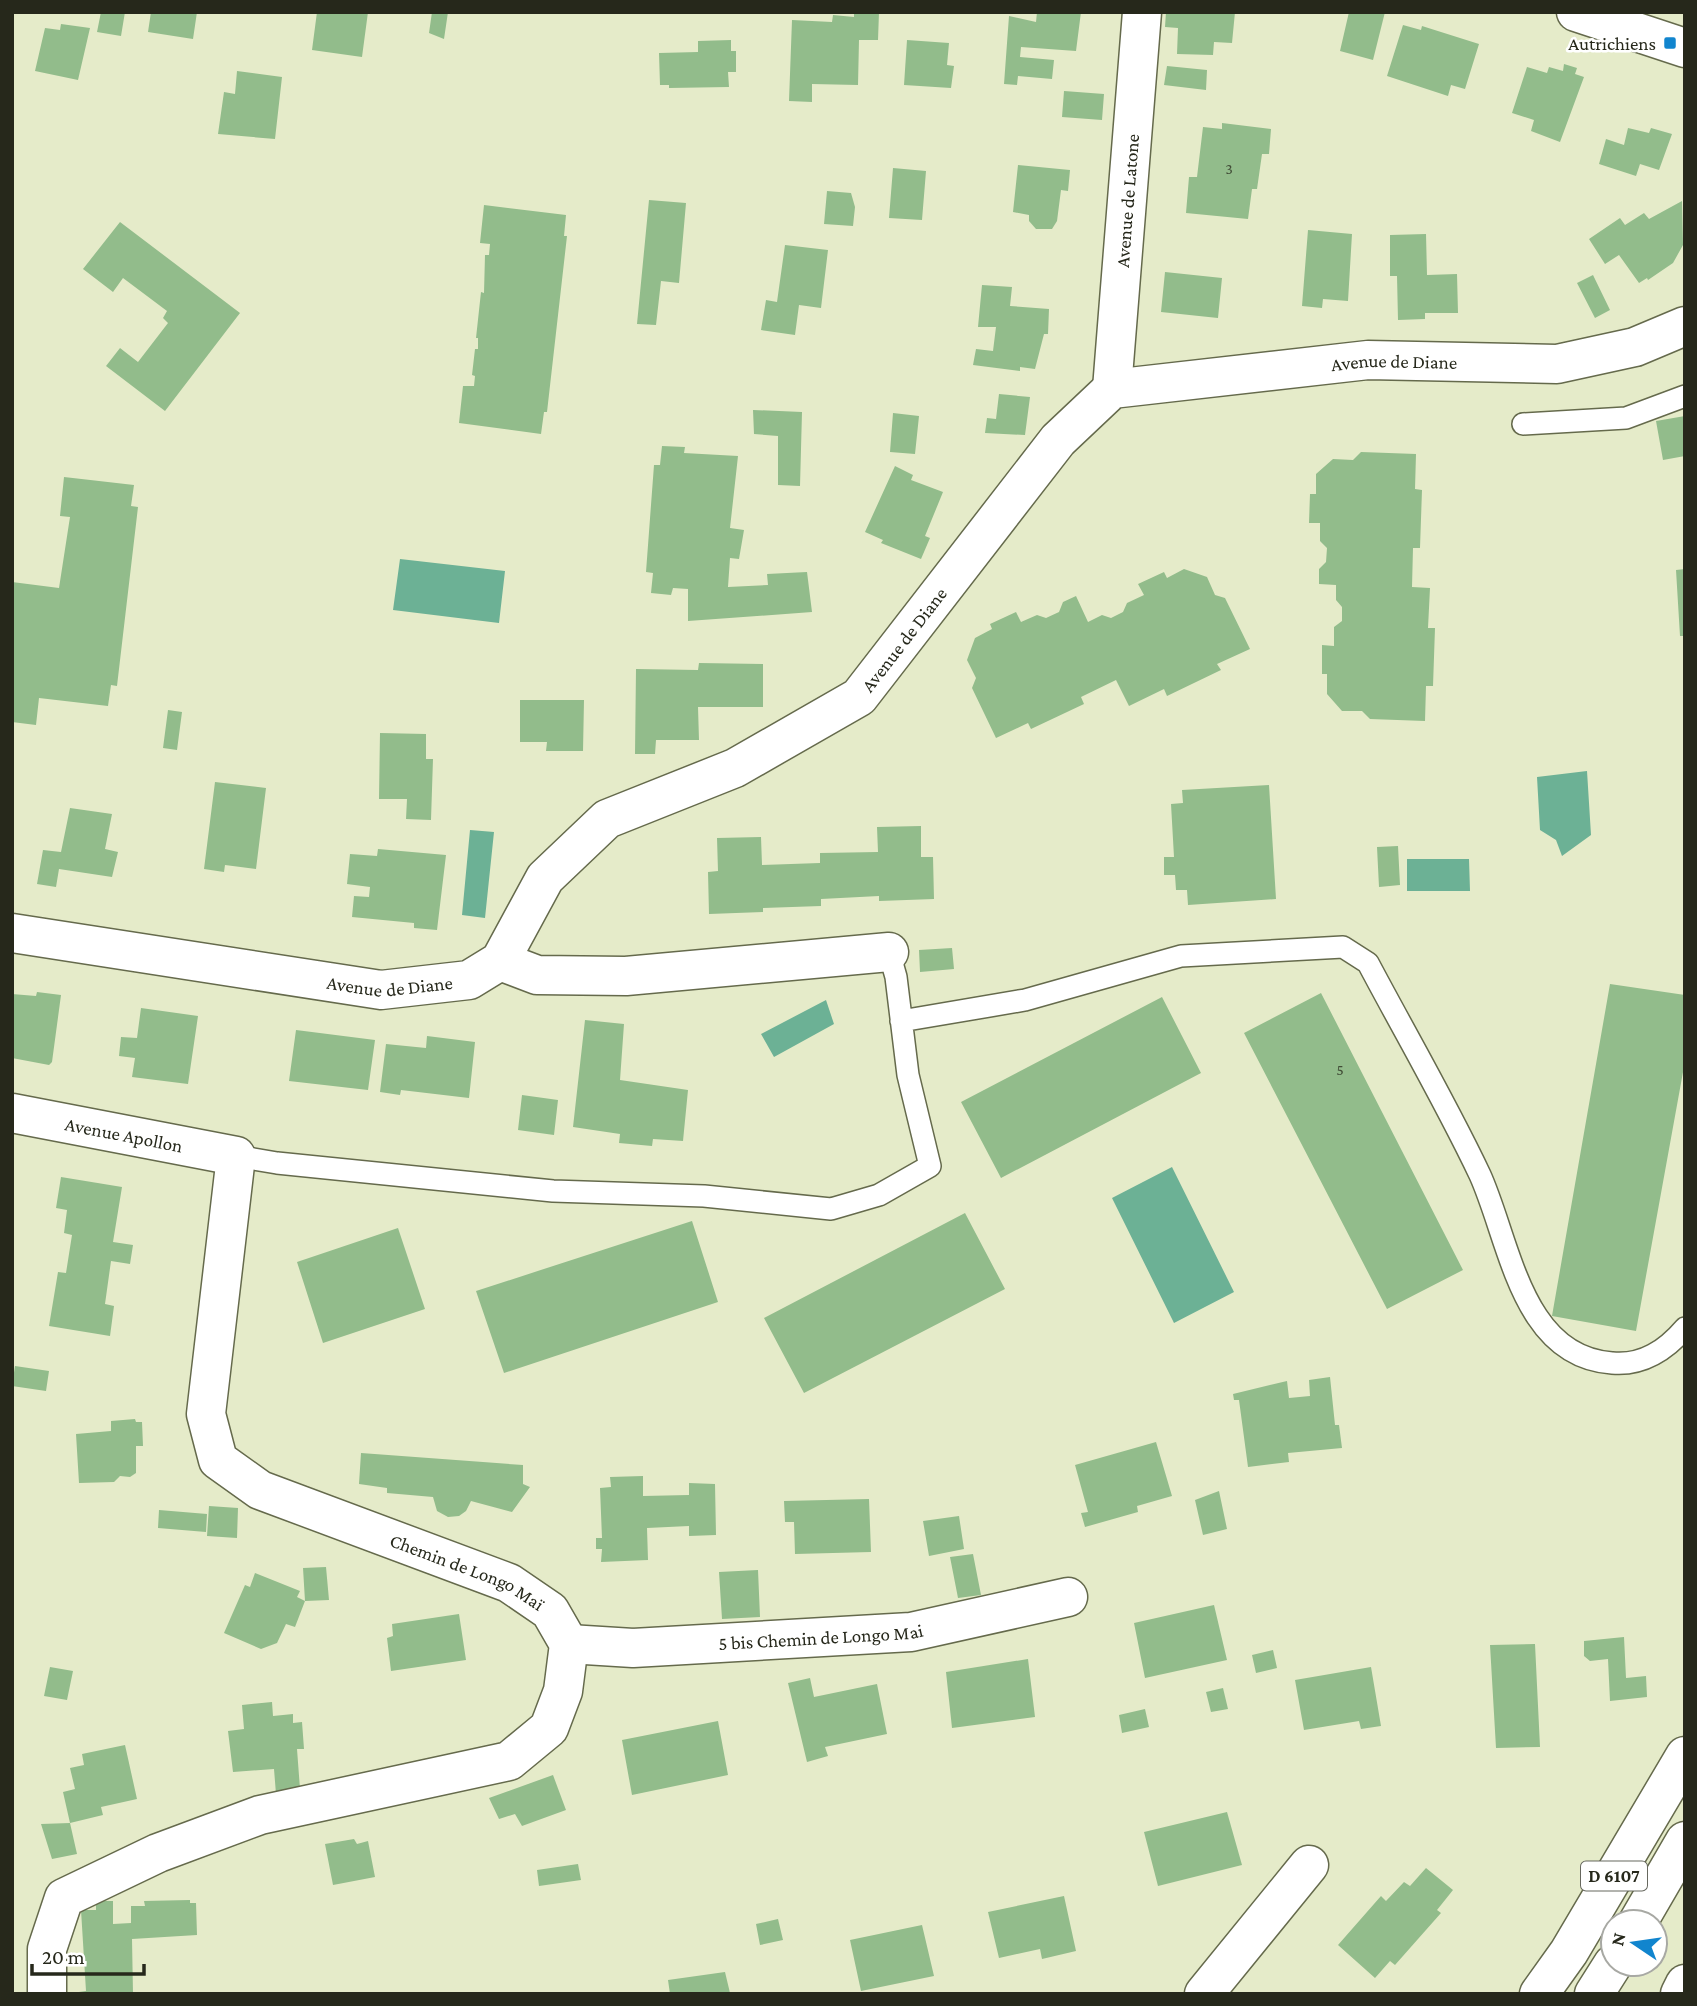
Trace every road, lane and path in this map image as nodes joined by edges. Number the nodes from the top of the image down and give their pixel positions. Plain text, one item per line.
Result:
1 (1142, 12) edge
2 (1576, 12) edge
3 (1685, 48) edge
4 (1685, 326) edge
5 (1112, 389) junction
6 (1685, 396) edge
7 (1523, 424) dead end
8 (12, 933) edge
9 (889, 952) joint
10 (500, 961) junction
11 (901, 1021) junction
12 (12, 1113) edge
13 (236, 1156) junction
14 (1685, 1328) edge
15 (1068, 1597) dead end
16 (569, 1644) junction
17 (1685, 1756) edge
18 (1685, 1841) edge
19 (1309, 1864) dead end
20 (1646, 1908) edge
21 (1604, 1978) edge
22 (1685, 1984) edge
23 (47, 1994) edge
24 (1204, 1994) edge
25 (1539, 1994) edge
26 (1594, 1994) edge
27 (1680, 1994) edge

1 - 5 main road, Avenue de Latone
2 - 3 main road
4 - 5 main road, Avenue de Diane
5 - 10 main road, Avenue de Diane
6 - 7 lane
8 - 10 main road, Avenue de Diane
9 - 10 main road
9 - 11 lane
11 - 13 lane
11 - 14 lane
12 - 13 main road, Avenue Apollon
13 - 16 main road, Chemin de Longo Maï
15 - 16 main road, 5 bis Chemin de Longo Mai
16 - 23 main road
17 - 25 main road, D 6107
18 - 20 main road, D 6107
19 - 24 main road
21 - 26 main road
22 - 27 main road

